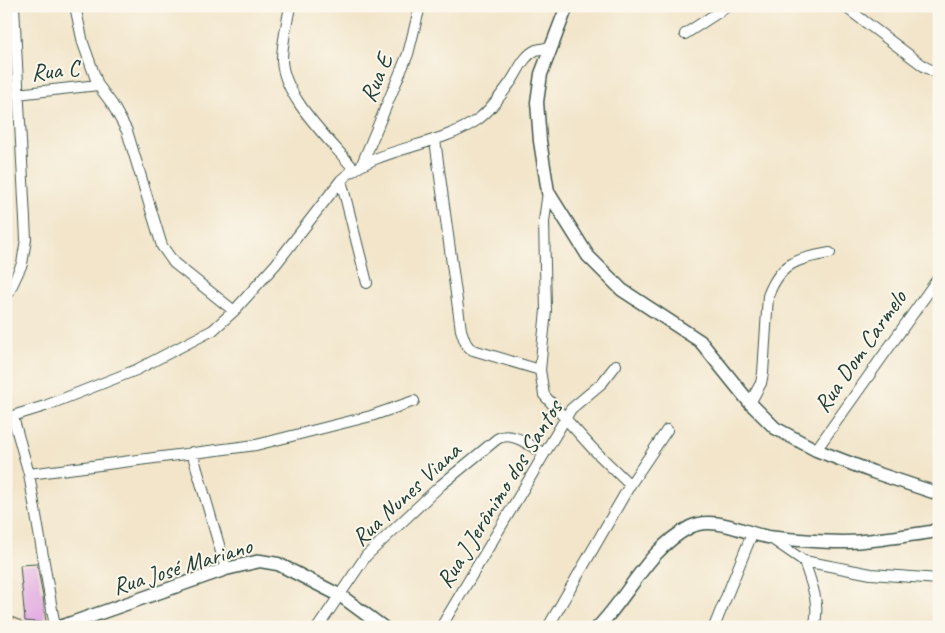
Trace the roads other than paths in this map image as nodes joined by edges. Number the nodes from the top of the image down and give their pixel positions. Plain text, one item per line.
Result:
1 (14, 6) edge
2 (75, 6) edge
3 (290, 6) edge
4 (420, 6) edge
5 (567, 6) edge
6 (728, 6) edge
7 (844, 6) edge
8 (685, 34) dead end
9 (551, 47) junction
10 (939, 74) edge
11 (98, 85) junction
12 (18, 94) junction
13 (435, 140) junction
14 (358, 166) junction
15 (341, 180) junction
16 (548, 192) junction
17 (830, 253) dead end
18 (939, 277) edge
19 (367, 283) dead end
20 (6, 298) edge
21 (234, 311) junction
22 (616, 365) dead end
23 (540, 370) junction
24 (414, 401) dead end
25 (750, 403) junction
26 (10, 417) edge
27 (564, 418) junction
28 (667, 430) dead end
29 (816, 450) junction
30 (192, 452) junction
31 (544, 454) junction
32 (30, 474) junction
33 (630, 485) junction
34 (937, 490) edge
35 (939, 528) edge
36 (752, 534) junction
37 (768, 537) junction
38 (804, 561) junction
39 (226, 569) junction
40 (939, 579) edge
41 (341, 596) junction
42 (613, 611) junction
43 (6, 623) edge
44 (16, 627) edge
45 (55, 627) edge
46 (60, 627) edge
47 (318, 627) edge
48 (383, 627) edge
49 (441, 627) edge
50 (548, 627) edge
51 (598, 627) edge
52 (609, 627) edge
53 (714, 627) edge
54 (814, 627) edge

1 - 12 street
2 - 11 street
3 - 14 street
4 - 14 street, Rua E
5 - 9 street
6 - 8 street
7 - 10 street
9 - 13 street
9 - 16 street
11 - 12 street, Rua C
11 - 21 street
12 - 20 street
13 - 14 street
13 - 23 street
14 - 15 street
15 - 19 street
15 - 21 street
16 - 23 street
16 - 25 street
17 - 25 street
18 - 29 street, Rua Dom Carmelo
21 - 26 street
22 - 27 street, Rua J Jerônimo dos Santos
23 - 27 street
24 - 30 street
25 - 29 street
26 - 32 street
27 - 31 street, Rua J Jerônimo dos Santos
27 - 33 street
28 - 33 street
29 - 34 street
30 - 32 street
30 - 39 street
31 - 41 street, Rua Nunes Viana
31 - 49 street, Rua J Jerônimo dos Santos
32 - 45 street
33 - 50 street
35 - 37 street
36 - 37 street
36 - 42 street
36 - 53 street
37 - 38 street
38 - 40 street
38 - 54 street
39 - 41 street, Rua José Mariano
39 - 46 street, Rua José Mariano
41 - 47 street, Rua Nunes Viana
41 - 48 street, Rua José Mariano
42 - 51 street
42 - 52 street
43 - 44 main road

